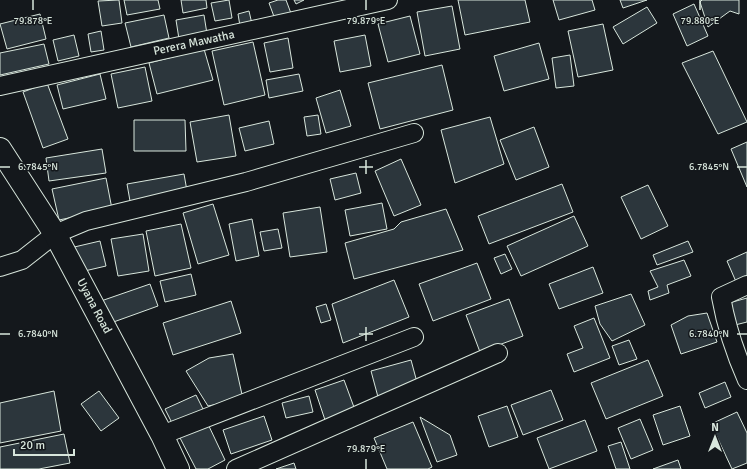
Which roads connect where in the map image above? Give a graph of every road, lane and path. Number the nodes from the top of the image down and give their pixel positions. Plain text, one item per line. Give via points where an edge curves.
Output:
1 (388, 0) edge
2 (0, 86) edge
3 (414, 133) dead end
4 (0, 149) edge
5 (55, 234) junction
6 (0, 267) edge
7 (747, 285) edge
8 (414, 337) dead end
9 (498, 353) dead end
10 (747, 380) edge
11 (162, 435) junction
12 (178, 469) edge
13 (236, 469) edge

1 - 2 street, Perera Mawatha
3 - 5 street via 246,182 86,221
4 - 5 street, Uyana Road
5 - 6 street via 22,260
5 - 11 street, Uyana Road
7 - 10 street via 721,297
8 - 11 street
9 - 13 street
11 - 12 street, Uyana Road

